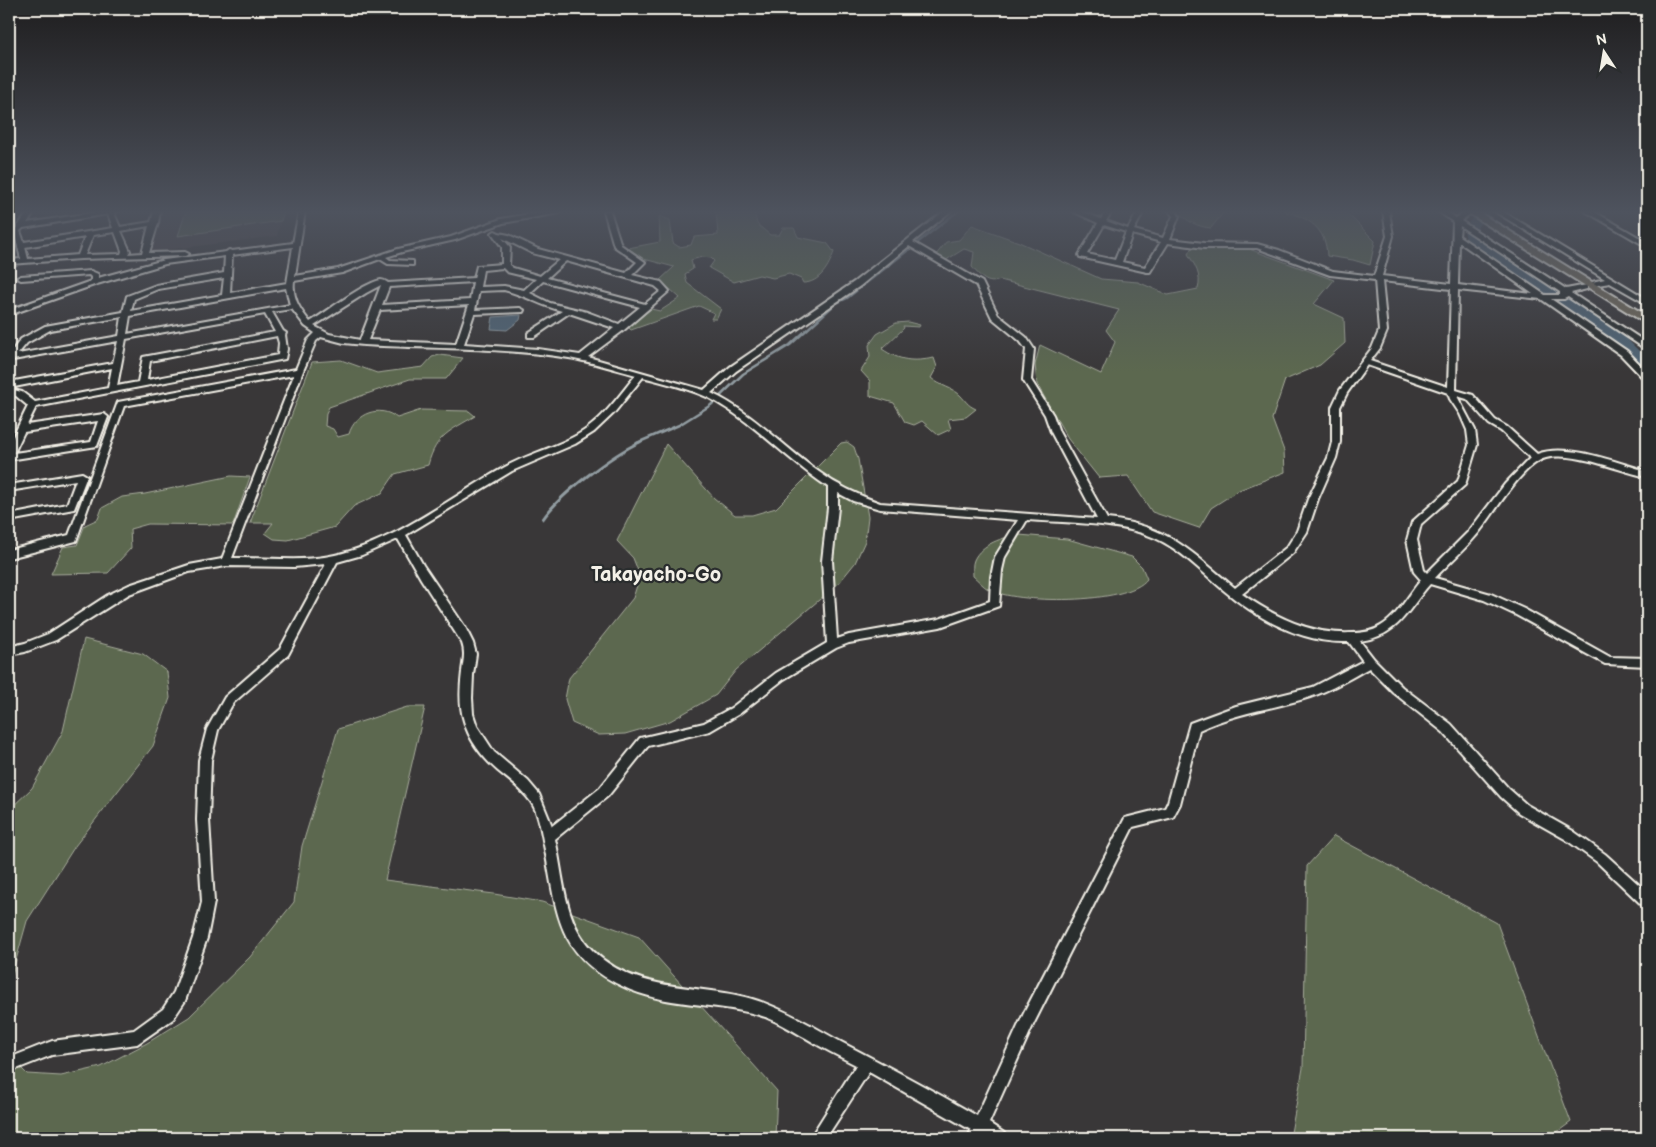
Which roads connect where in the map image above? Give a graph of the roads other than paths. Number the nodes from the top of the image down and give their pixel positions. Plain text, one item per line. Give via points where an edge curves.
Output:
1 (158, 265) edge
2 (227, 265) edge
3 (292, 265) edge
4 (357, 265) edge
5 (558, 265) edge
6 (584, 265) edge
7 (638, 265) edge
8 (882, 265) edge
9 (946, 265) edge
10 (1124, 265) edge
11 (1150, 265) edge
12 (1304, 265) edge
13 (1381, 265) edge
14 (1455, 265) edge
15 (1497, 265) edge
16 (1522, 265) edge
17 (1556, 265) edge
18 (1585, 265) edge
19 (505, 266) joint
20 (226, 275) junction
21 (627, 276) junction
22 (21, 278) dead end
23 (542, 278) junction
24 (1379, 278) junction
25 (477, 280) junction
26 (1611, 280) junction
27 (94, 282) junction
28 (290, 282) junction
29 (1595, 284) dead end
30 (386, 285) junction
31 (1455, 286) junction
32 (1584, 287) dead end
33 (477, 290) junction
34 (1564, 292) junction
35 (525, 293) junction
36 (226, 296) junction
37 (1543, 296) junction
38 (473, 302) junction
39 (1647, 302) edge
40 (295, 306) junction
41 (645, 306) junction
42 (376, 308) junction
43 (520, 310) dead end
44 (268, 311) junction
45 (567, 311) junction
46 (471, 312) junction
47 (9, 313) edge
48 (126, 314) junction
49 (1647, 321) edge
50 (309, 325) junction
51 (621, 328) junction
52 (282, 333) junction
53 (320, 333) junction
54 (531, 336) dead end
55 (122, 338) junction
56 (363, 342) junction
57 (1647, 346) edge
58 (459, 347) junction
59 (582, 358) junction
60 (9, 359) edge
61 (1365, 362) junction
62 (117, 365) junction
63 (298, 371) junction
64 (641, 374) junction
65 (1647, 377) edge
66 (9, 384) edge
67 (142, 384) junction
68 (112, 390) junction
69 (1452, 390) junction
70 (9, 392) edge
71 (706, 393) junction
72 (32, 405) junction
73 (22, 429) junction
74 (9, 456) edge
75 (1537, 459) junction
76 (1647, 474) edge
77 (833, 487) junction
78 (9, 488) edge
79 (1024, 516) junction
80 (9, 518) edge
81 (1104, 522) junction
82 (400, 533) junction
83 (9, 554) edge
84 (334, 559) junction
85 (226, 562) junction
86 (1427, 579) junction
87 (1235, 594) junction
88 (1352, 638) junction
89 (832, 646) junction
90 (14, 650) edge
91 (1370, 662) junction
92 (1647, 662) edge
93 (549, 836) junction
94 (1647, 900) edge
95 (866, 1063) junction
96 (9, 1065) edge
97 (977, 1132) edge
98 (817, 1138) edge
99 (999, 1138) edge

1 - 27 street
2 - 20 street
3 - 28 street
4 - 28 street
5 - 23 street
6 - 21 street
7 - 21 street
8 - 71 street via 733,369
9 - 81 street via 979,284 995,316 1030,349 1027,380 1049,415
10 - 11 street via 1147,270
12 - 24 street
13 - 24 street
14 - 31 street
15 - 37 street
16 - 34 street
17 - 49 highway
18 - 26 street
19 - 23 street
19 - 25 street via 480,268
20 - 36 street
20 - 48 street via 156,287 130,298
21 - 41 street via 658,284 665,291
22 - 27 street via 91,273 95,276
23 - 35 street
23 - 41 street
24 - 31 street
24 - 61 street via 1382,332 1376,348
25 - 30 street
25 - 33 street
26 - 29 street
26 - 39 street
27 - 47 street
28 - 36 street
28 - 40 street
30 - 42 street
30 - 50 street via 382,282 374,286
31 - 37 street
31 - 69 street
32 - 34 street
33 - 35 street via 504,288
33 - 38 street
34 - 37 street via 1564,297
34 - 57 street
35 - 45 street
36 - 48 street
37 - 65 street via 1624,353
38 - 42 street
38 - 46 street
40 - 44 street
40 - 50 street
41 - 51 street
42 - 56 street
43 - 46 street
44 - 52 street
44 - 55 street
45 - 51 street
45 - 54 street
46 - 58 street
48 - 55 street
48 - 60 street via 40,331 24,342
50 - 53 street
51 - 59 street
52 - 67 street via 146,359
52 - 67 street via 285,346 282,357
53 - 56 street
53 - 63 street via 312,340
55 - 60 street
55 - 62 street
56 - 58 street
58 - 59 street
59 - 64 street
61 - 69 street
61 - 87 street via 1336,407 1336,442 1332,458 1302,532 1290,550
62 - 66 street
62 - 68 street
63 - 83 street via 120,404 73,538
63 - 85 street
64 - 71 street
64 - 82 street via 592,430 510,469
67 - 68 street
68 - 72 street
69 - 75 street via 1472,398 1492,422
69 - 86 street via 1464,414 1473,446 1462,483 1417,522 1412,540 1414,554 1419,572
70 - 72 street via 20,394
71 - 77 street via 731,408
72 - 73 street
73 - 74 street
73 - 74 street via 104,417 94,444
75 - 76 street via 1553,454 1571,456
75 - 86 street via 1513,480 1479,527
77 - 79 street via 858,501 880,506
77 - 89 street via 827,561
78 - 80 street via 82,476 71,507
79 - 81 street
79 - 89 street via 998,564 995,603 940,623 849,638
81 - 87 street via 1136,526 1161,536 1188,553
82 - 84 street
82 - 93 street via 417,566 465,637 471,652 467,710 470,725 490,756 534,795
84 - 85 street via 304,563
84 - 96 street via 284,652 229,700 213,730 205,760 203,820 208,902 200,938 180,996 168,1014 137,1037 52,1048
85 - 90 street via 197,566 124,591 60,634
86 - 88 street via 1387,628
86 - 92 street via 1487,597 1609,660
87 - 88 street via 1272,619 1298,631 1331,638
88 - 91 street
89 - 93 street via 780,676 734,711 706,727 644,742 604,792
91 - 94 street via 1398,690 1447,728 1523,809 1601,858
91 - 97 street via 1337,682 1308,693 1240,709 1194,727 1174,804 1169,813 1129,822 1050,972
93 - 95 street via 561,910 570,932 582,949 608,972 628,982 668,993 762,1009
95 - 97 street
95 - 98 street
97 - 99 street

